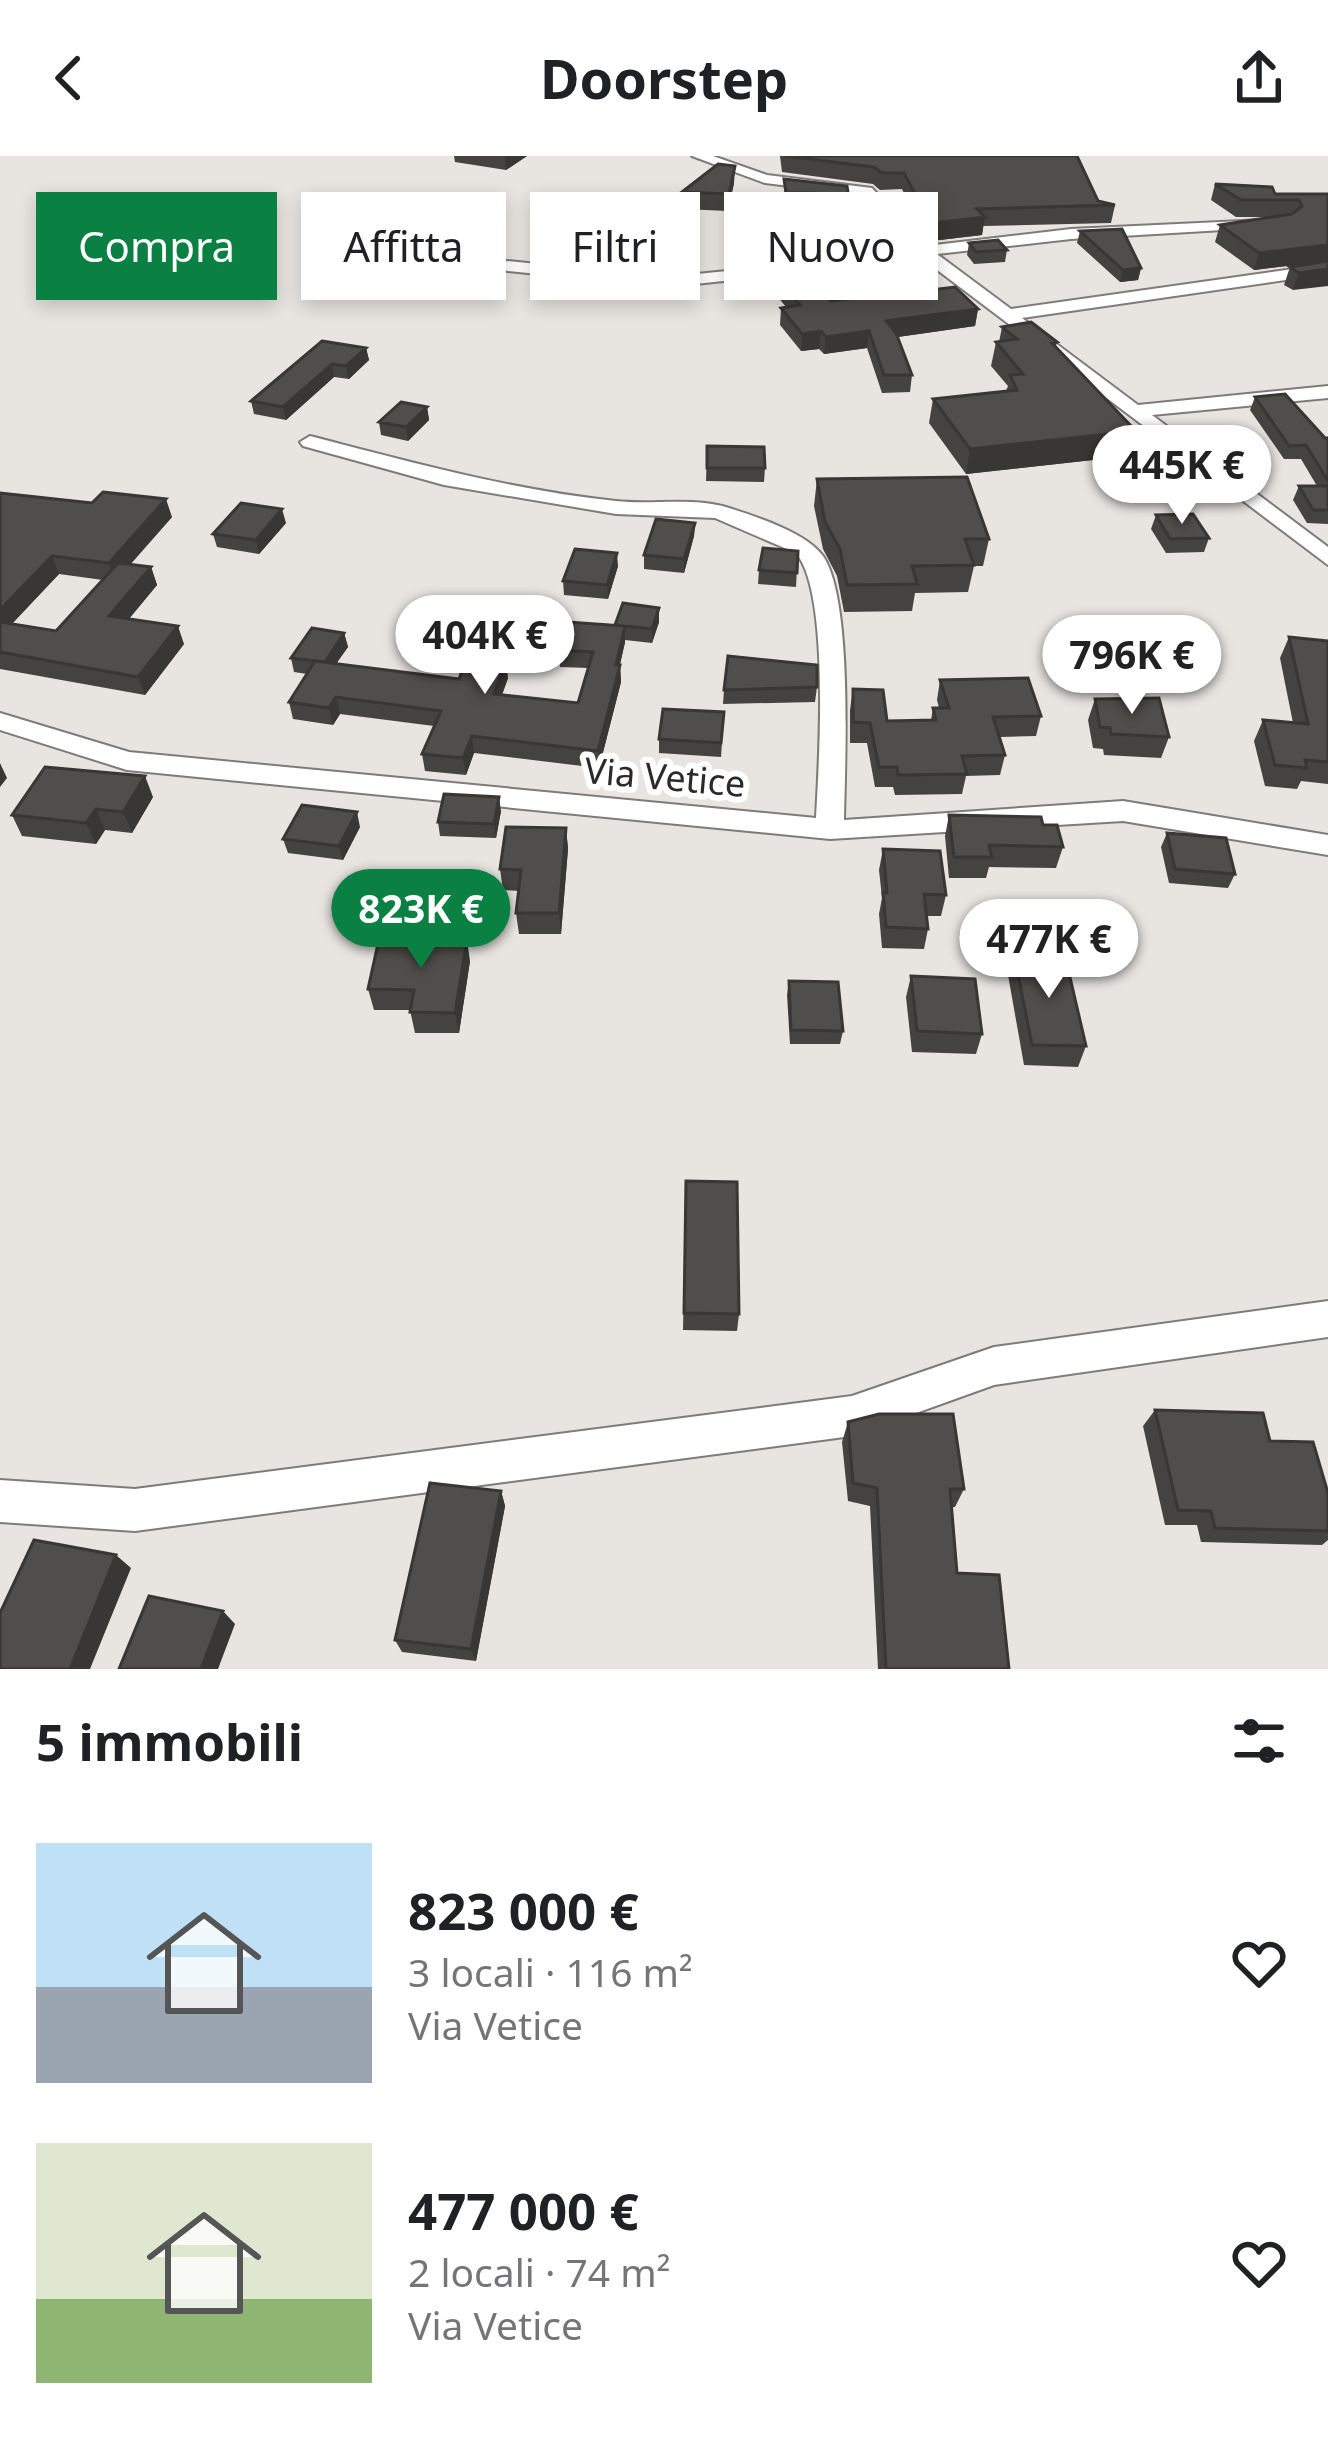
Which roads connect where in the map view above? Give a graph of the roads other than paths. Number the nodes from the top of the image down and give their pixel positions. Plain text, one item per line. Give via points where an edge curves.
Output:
1 (710, 158) edge
2 (868, 192) edge
3 (1284, 222) edge
4 (938, 251) edge
5 (938, 262) edge
6 (508, 266) dead end
7 (1328, 269) edge
8 (724, 276) edge
9 (1008, 316) junction
10 (1328, 392) edge
11 (1136, 411) junction
12 (310, 442) dead end
13 (1328, 558) edge
14 (0, 722) edge
15 (830, 829) junction
16 (1328, 845) edge
17 (1328, 1319) edge
18 (0, 1501) edge

1 - 2 street via 765,179
3 - 4 street via 1071,234
5 - 9 street
6 - 8 street via 667,282
7 - 9 street
9 - 11 street
10 - 11 street
11 - 13 street
12 - 15 street via 445,479 616,508 718,512 804,548 825,592
14 - 15 street, Via Vetice via 127,761
15 - 16 street, Via Vetice via 1124,811
17 - 18 street via 994,1366 852,1416 135,1510

